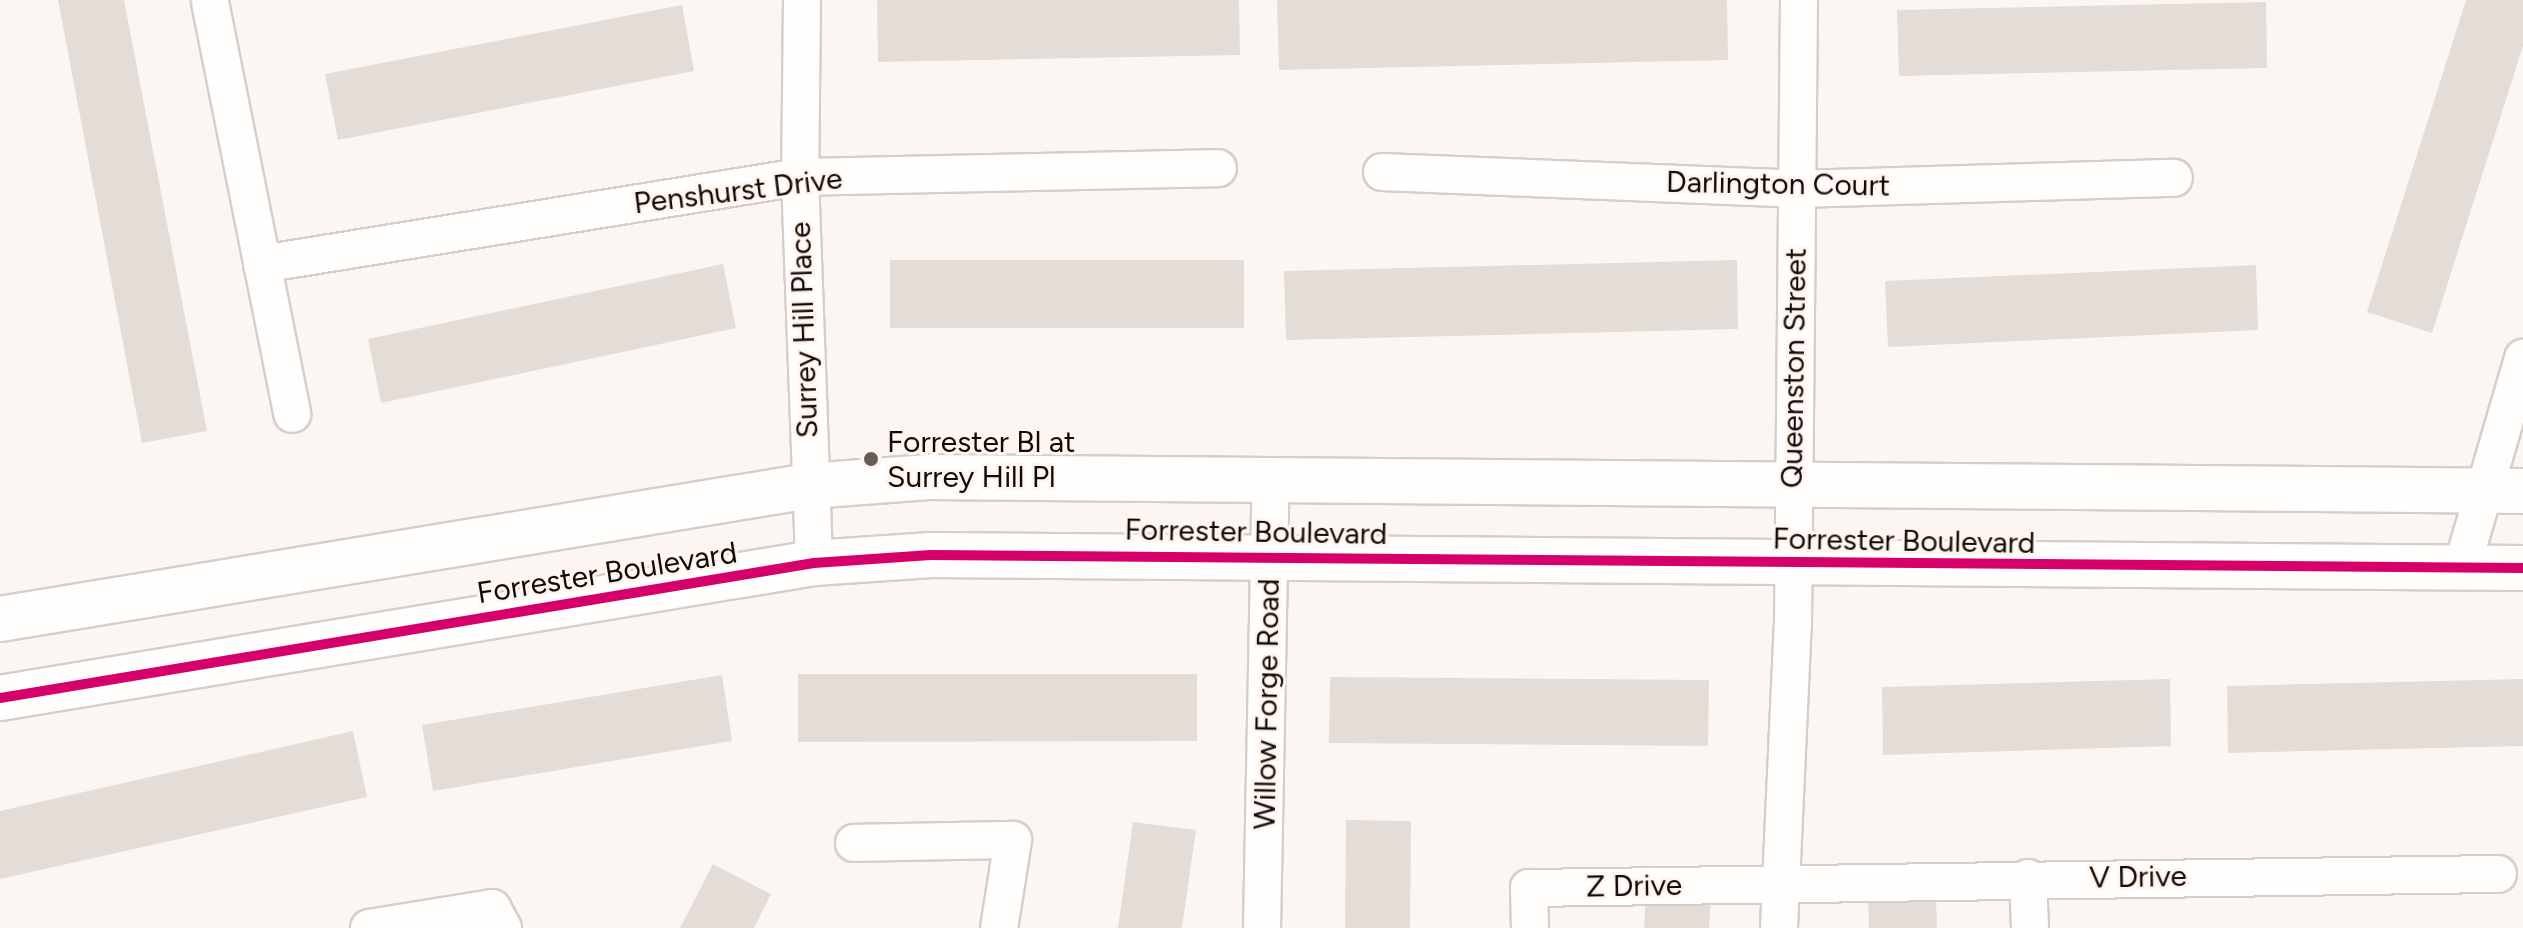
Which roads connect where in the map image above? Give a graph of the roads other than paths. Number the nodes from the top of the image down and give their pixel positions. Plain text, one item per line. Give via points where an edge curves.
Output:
1 (802, 0) edge
2 (1799, 0) edge
3 (210, 2) edge
4 (1218, 168) dead end
5 (1382, 172) dead end
6 (800, 177) junction
7 (2174, 178) dead end
8 (1797, 189) junction
9 (262, 264) junction
10 (2523, 358) edge
11 (292, 414) dead end
12 (1271, 479) junction
13 (809, 486) junction
14 (1792, 487) junction
15 (2480, 491) junction
16 (2523, 491) edge
17 (1270, 555) junction
18 (814, 563) junction
19 (1792, 566) junction
20 (2462, 567) junction
21 (2523, 568) edge
22 (0, 619) edge
23 (0, 698) edge
24 (854, 843) dead end
25 (2498, 874) dead end
26 (2028, 878) junction
27 (1778, 884) junction
28 (369, 928) edge
29 (503, 928) edge
30 (999, 928) edge
31 (1262, 928) edge
32 (1530, 928) edge
33 (1779, 928) edge
34 (2030, 928) edge

1 - 6 street, Surrey Hill Place
2 - 8 street, Queenston Street
3 - 9 street
4 - 6 street, Penshurst Drive
5 - 8 street, Darlington Court
6 - 9 street, Penshurst Drive
6 - 13 street, Surrey Hill Place
7 - 8 street, Darlington Court
8 - 14 street, Queenston Street
9 - 11 street
10 - 15 street
12 - 13 street, Forrester Boulevard via 929,477
12 - 14 street, Forrester Boulevard
12 - 17 street, Willow Forge Road
13 - 18 street, Surrey Hill Place
13 - 22 street, Forrester Boulevard
14 - 15 street, Forrester Boulevard
14 - 19 street, Queenston Street
15 - 16 street, Forrester Boulevard
15 - 20 street
17 - 18 street, Forrester Boulevard via 931,555
17 - 19 street, Forrester Boulevard
17 - 31 street, Willow Forge Road
18 - 23 street, Forrester Boulevard
19 - 20 street, Forrester Boulevard
19 - 27 street, Queenston Street
20 - 21 street, Forrester Boulevard
24 - 30 street via 1013,840
25 - 26 street, V Drive
26 - 27 street, V Drive
26 - 34 street
27 - 32 street, Z Drive via 1529,888
27 - 33 street, Queenston Street
28 - 29 street via 492,908

